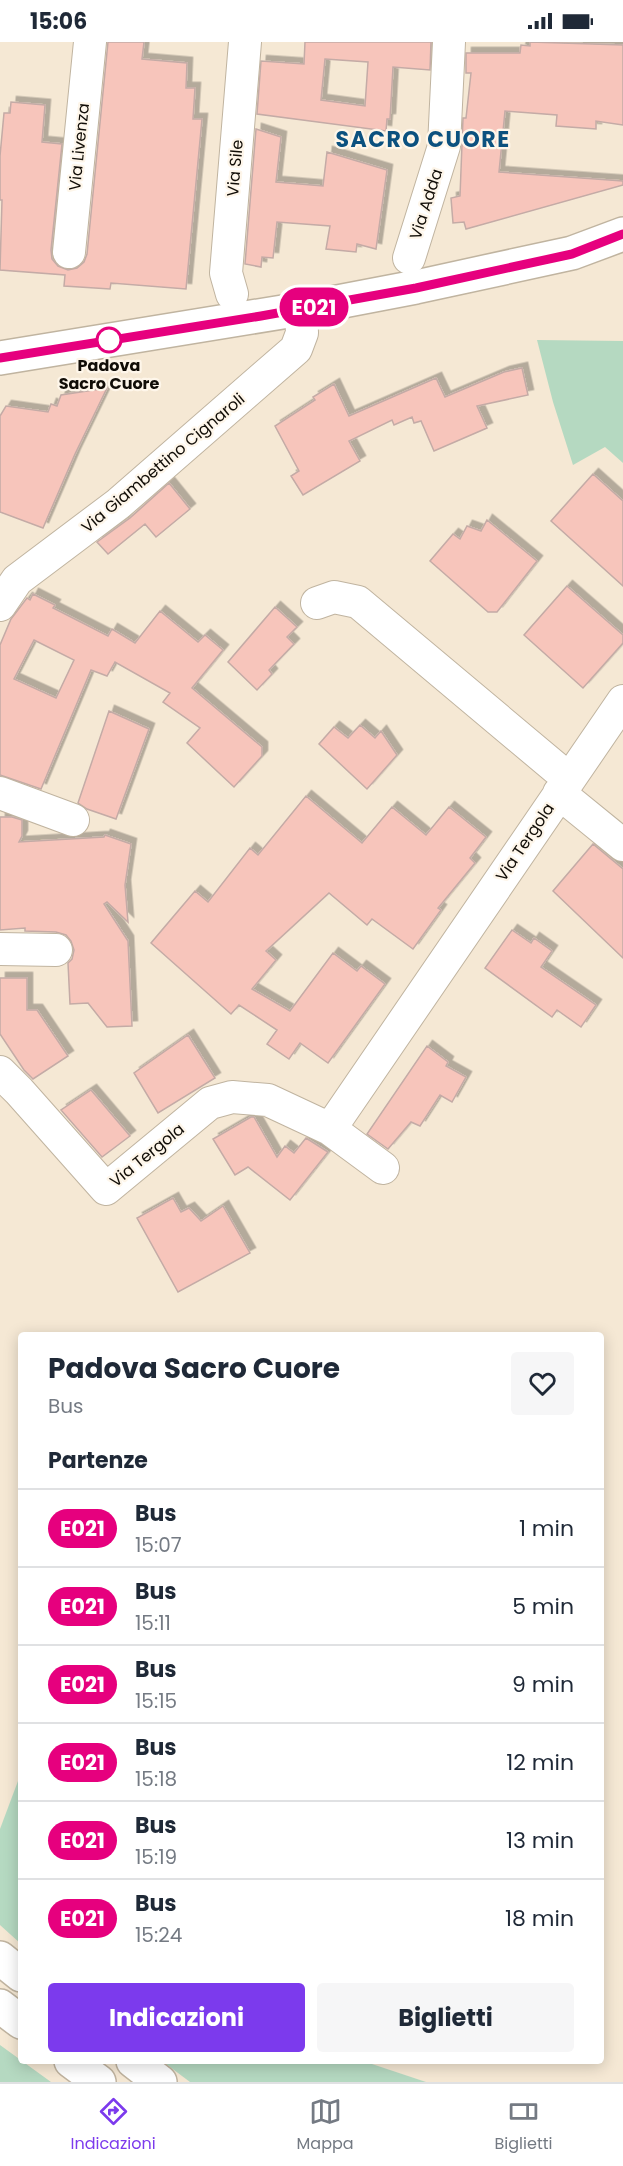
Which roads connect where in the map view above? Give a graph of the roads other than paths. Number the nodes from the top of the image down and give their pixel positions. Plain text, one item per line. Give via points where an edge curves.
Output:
1 (90, 42) edge
2 (245, 42) edge
3 (449, 42) edge
4 (623, 234) edge
5 (69, 252) dead end
6 (409, 258) dead end
7 (232, 294) dead end
8 (301, 309) junction
9 (0, 358) edge
10 (317, 603) dead end
11 (0, 605) edge
12 (623, 701) edge
13 (564, 786) junction
14 (0, 793) edge
15 (74, 820) dead end
16 (623, 845) edge
17 (0, 949) edge
18 (56, 950) dead end
19 (0, 1072) edge
20 (330, 1129) junction
21 (383, 1168) dead end
22 (0, 1958) edge
23 (18, 1973) edge
24 (0, 2006) edge
25 (18, 2020) edge
26 (75, 2064) edge
27 (137, 2064) edge
28 (99, 2082) edge
29 (160, 2082) edge

1 - 5 street, Via Livenza
2 - 7 street, Via Sile via 226,273
3 - 6 street, Via Adda via 444,146
4 - 8 main road via 572,254
8 - 9 main road
8 - 11 street, Via Giambettino Cignaroli via 302,333 297,349 118,504 17,580
10 - 13 street, Via Tergola via 334,597 358,602
12 - 13 street, Via Tergola
13 - 16 street, Via Tergola
13 - 20 street, Via Tergola
14 - 15 street
17 - 18 street
19 - 20 street, Via Tergola via 106,1189 210,1103 232,1097 268,1100
20 - 21 street, Via Tergola
22 - 23 main road
24 - 25 main road
26 - 28 main road
27 - 29 main road

